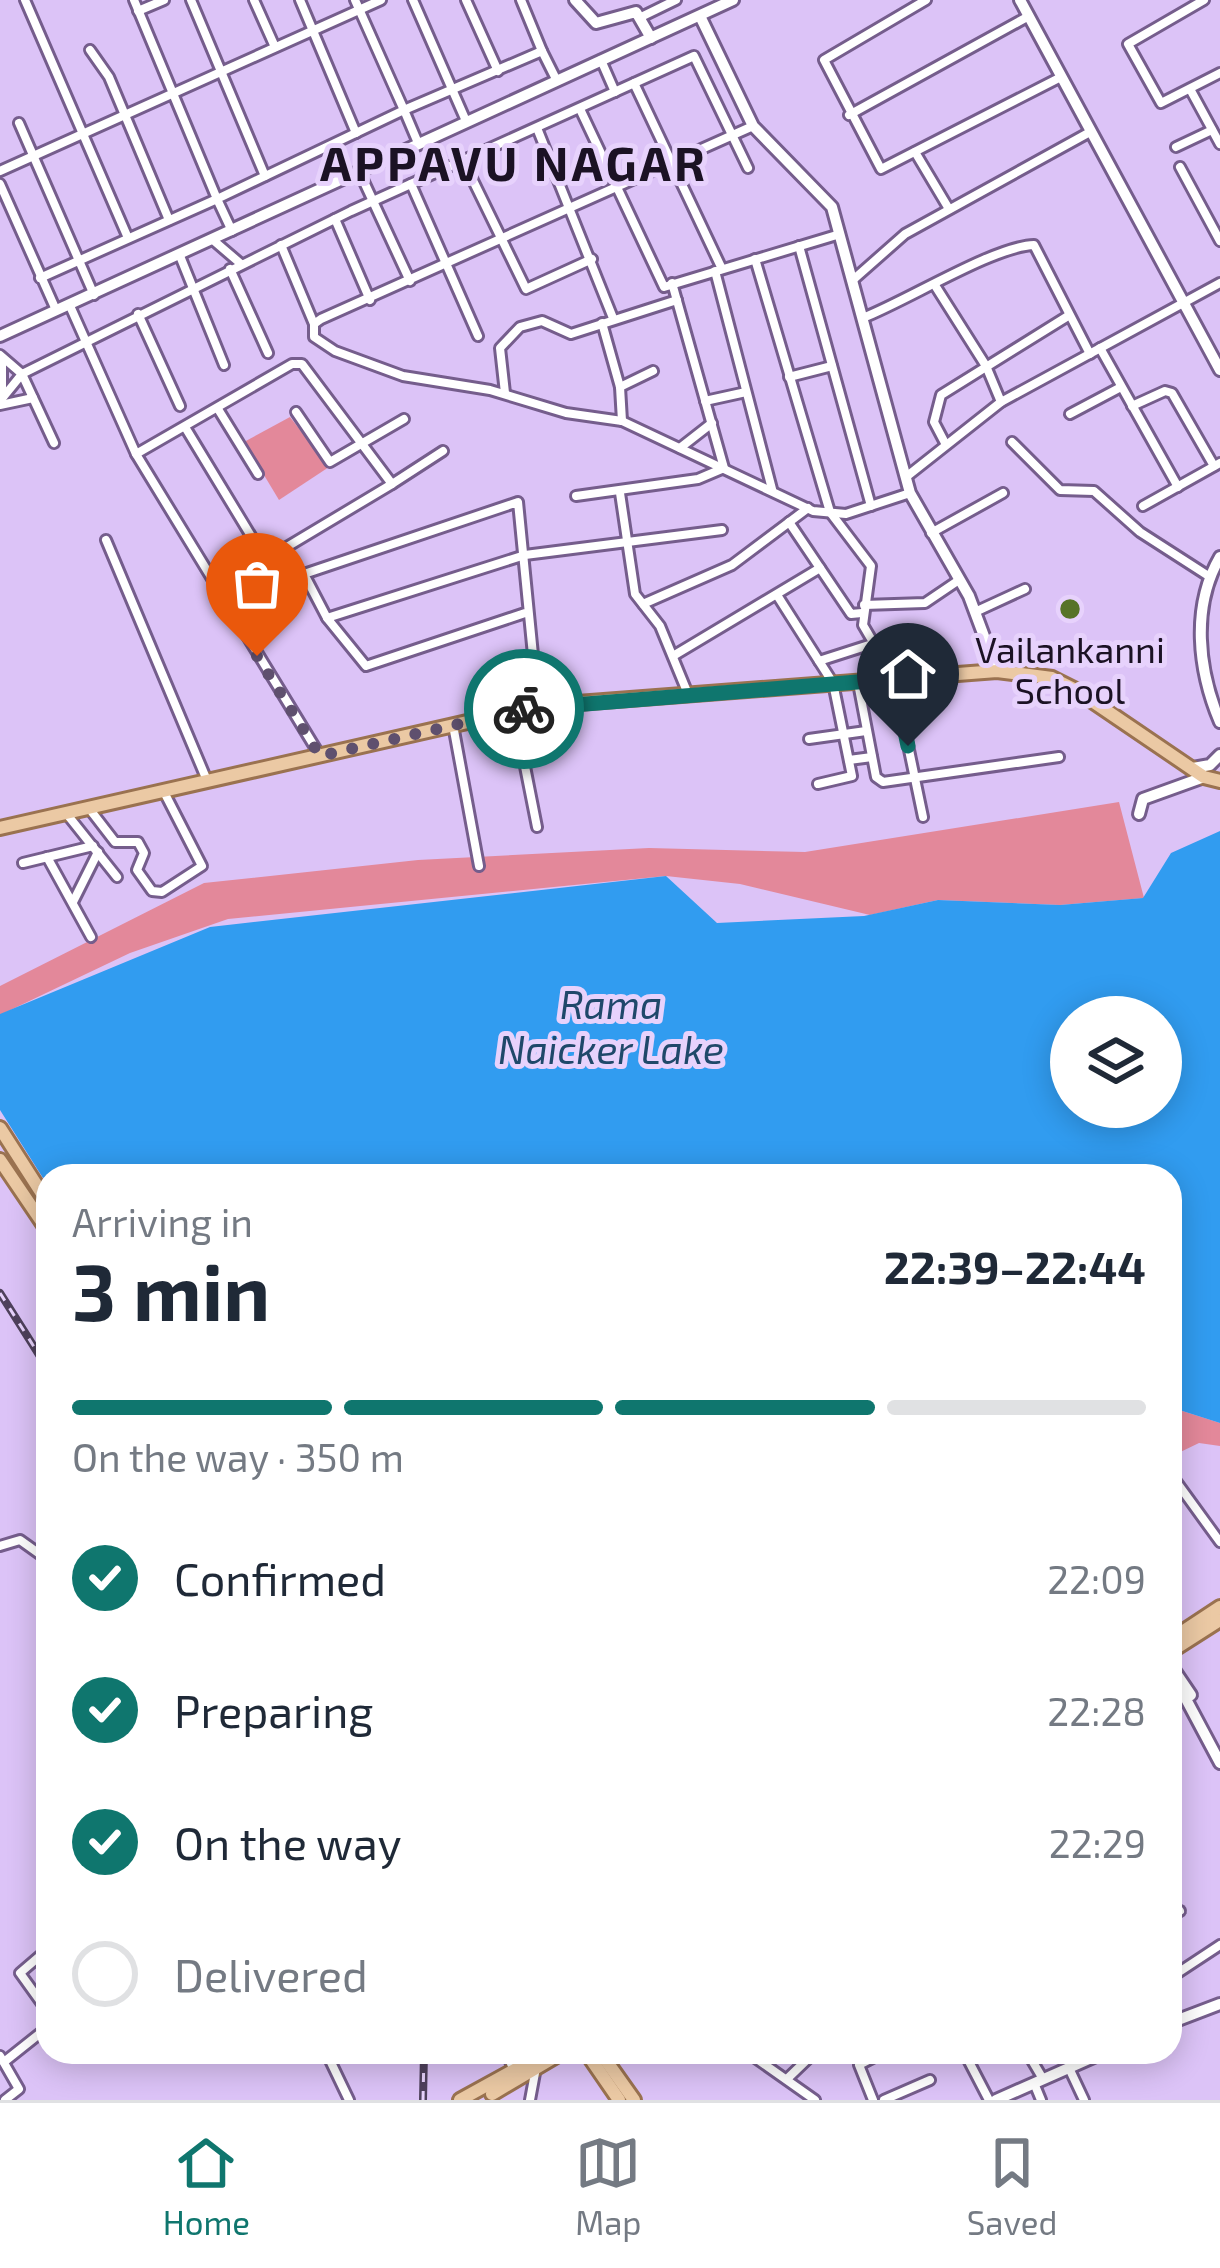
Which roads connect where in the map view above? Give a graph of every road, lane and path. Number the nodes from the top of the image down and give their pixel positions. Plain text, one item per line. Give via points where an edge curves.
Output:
1 (25, 0) edge
2 (134, 0) edge
3 (164, 0) edge
4 (190, 0) edge
5 (254, 0) edge
6 (300, 0) edge
7 (381, 0) edge
8 (413, 0) edge
9 (466, 0) edge
10 (520, 0) edge
11 (575, 0) edge
12 (676, 0) edge
13 (733, 0) edge
14 (926, 0) edge
15 (1020, 0) edge
16 (1204, 0) edge
17 (357, 5) edge
18 (636, 10) edge
19 (138, 11) junction
20 (700, 16) junction
21 (1029, 16) junction
22 (313, 29) junction
23 (651, 38) junction
24 (274, 47) junction
25 (90, 50) dead end
26 (542, 50) junction
27 (601, 60) junction
28 (498, 71) junction
29 (222, 73) junction
30 (1220, 73) edge
31 (1061, 77) junction
32 (556, 80) junction
33 (634, 83) junction
34 (1190, 88) junction
35 (454, 92) junction
36 (615, 92) junction
37 (172, 98) junction
38 (580, 109) junction
39 (404, 110) junction
40 (849, 115) junction
41 (125, 117) junction
42 (466, 121) junction
43 (19, 123) dead end
44 (753, 127) junction
45 (537, 128) junction
46 (1212, 130) junction
47 (1090, 132) junction
48 (356, 133) junction
49 (86, 134) junction
50 (731, 135) junction
51 (418, 143) junction
52 (1220, 144) edge
53 (1176, 147) dead end
54 (915, 152) junction
55 (34, 157) junction
56 (463, 160) junction
57 (672, 163) junction
58 (1180, 167) dead end
59 (748, 168) dead end
60 (0, 171) edge
61 (359, 171) junction
62 (265, 176) junction
63 (0, 184) edge
64 (411, 184) junction
65 (616, 188) junction
66 (217, 199) junction
67 (373, 201) junction
68 (572, 207) junction
69 (949, 209) junction
70 (335, 218) junction
71 (169, 220) junction
72 (232, 231) junction
73 (840, 234) junction
74 (128, 238) junction
75 (213, 240) junction
76 (502, 241) junction
77 (1220, 241) edge
78 (280, 245) junction
79 (799, 247) junction
80 (180, 256) junction
81 (77, 259) junction
82 (592, 259) junction
83 (755, 259) junction
84 (241, 264) junction
85 (449, 265) junction
86 (230, 269) junction
87 (719, 270) junction
88 (40, 278) junction
89 (854, 279) junction
90 (410, 281) junction
91 (1220, 283) edge
92 (672, 284) junction
93 (936, 286) junction
94 (193, 287) junction
95 (94, 295) junction
96 (370, 300) junction
97 (677, 300) junction
98 (1185, 305) junction
99 (70, 306) junction
100 (57, 311) junction
101 (137, 314) junction
102 (1068, 316) junction
103 (866, 317) junction
104 (613, 318) junction
105 (602, 323) junction
106 (314, 324) junction
107 (0, 336) edge
108 (478, 336) dead end
109 (85, 340) junction
110 (1100, 348) junction
111 (268, 353) dead end
112 (1090, 354) junction
113 (1, 358) edge
114 (224, 365) dead end
115 (832, 366) junction
116 (986, 366) junction
117 (1220, 370) edge
118 (653, 371) dead end
119 (22, 374) junction
120 (790, 376) junction
121 (620, 387) junction
122 (1121, 387) junction
123 (746, 392) junction
124 (506, 394) junction
125 (33, 398) junction
126 (0, 401) edge
127 (705, 401) junction
128 (1000, 402) junction
129 (179, 406) dead end
130 (1132, 406) junction
131 (218, 409) junction
132 (296, 412) dead end
133 (1070, 414) dead end
134 (404, 419) dead end
135 (622, 421) junction
136 (712, 423) junction
137 (185, 427) junction
138 (1012, 442) dead end
139 (54, 443) dead end
140 (363, 443) junction
141 (945, 443) junction
142 (678, 448) junction
143 (442, 451) dead end
144 (136, 454) junction
145 (1217, 465) edge
146 (724, 468) junction
147 (258, 474) dead end
148 (906, 477) junction
149 (392, 484) junction
150 (1178, 488) junction
151 (772, 489) junction
152 (620, 493) junction
153 (910, 493) junction
154 (1003, 493) dead end
155 (576, 496) dead end
156 (871, 506) junction
157 (1143, 506) dead end
158 (808, 508) junction
159 (830, 512) junction
160 (789, 522) junction
161 (722, 530) dead end
162 (930, 534) junction
163 (106, 540) dead end
164 (628, 545) junction
165 (525, 555) junction
166 (1220, 557) edge
167 (266, 559) junction
168 (820, 568) junction
169 (1211, 578) junction
170 (959, 580) junction
171 (1025, 589) dead end
172 (215, 590) junction
173 (777, 595) junction
174 (643, 604) junction
175 (863, 609) junction
176 (528, 612) junction
177 (975, 612) junction
178 (327, 618) junction
179 (872, 644) junction
180 (673, 656) junction
181 (819, 661) junction
182 (997, 671) junction
183 (894, 679) junction
184 (857, 681) junction
185 (833, 683) junction
186 (689, 695) junction
187 (538, 706) junction
188 (514, 711) junction
189 (1220, 722) edge
190 (453, 723) junction
191 (867, 731) junction
192 (844, 736) junction
193 (808, 739) dead end
194 (1220, 755) edge
195 (320, 756) junction
196 (1059, 757) dead end
197 (872, 758) junction
198 (849, 760) junction
199 (1190, 768) junction
200 (1204, 777) junction
201 (206, 778) junction
202 (915, 779) junction
203 (1220, 781) edge
204 (818, 784) dead end
205 (162, 788) junction
206 (88, 806) junction
207 (65, 812) junction
208 (1139, 814) dead end
209 (923, 818) dead end
210 (537, 827) dead end
211 (0, 828) edge
212 (95, 849) junction
213 (47, 857) junction
214 (23, 863) dead end
215 (479, 866) dead end
216 (118, 877) dead end
217 (73, 903) junction
218 (91, 937) dead end
219 (3, 1134) edge
220 (0, 1160) edge
221 (36, 1185) edge
222 (36, 1213) edge
223 (1182, 1490) edge
224 (1220, 1542) edge
225 (0, 1546) edge
226 (36, 1551) edge
227 (1220, 1607) edge
228 (1220, 1619) edge
229 (1182, 1632) edge
230 (1182, 1644) edge
231 (1182, 1686) edge
232 (1182, 1689) edge
233 (1220, 1751) edge
234 (1220, 1763) edge
235 (1220, 1945) edge
236 (36, 1959) edge
237 (1182, 1970) edge
238 (36, 1995) edge
239 (1220, 2004) edge
240 (1182, 2017) edge
241 (36, 2035) edge
242 (2, 2059) edge
243 (332, 2064) edge
244 (511, 2064) edge
245 (530, 2064) edge
246 (547, 2064) edge
247 (594, 2064) edge
248 (608, 2064) edge
249 (766, 2064) edge
250 (802, 2064) edge
251 (861, 2064) edge
252 (971, 2064) edge
253 (1032, 2064) edge
254 (1079, 2064) edge
255 (1070, 2068) junction
256 (535, 2073) junction
257 (515, 2074) junction
258 (788, 2078) junction
259 (930, 2080) dead end
260 (1038, 2081) junction
261 (5, 2100) edge
262 (350, 2100) edge
263 (460, 2100) edge
264 (478, 2100) edge
265 (530, 2100) edge
266 (619, 2100) edge
267 (634, 2100) edge
268 (814, 2100) edge
269 (873, 2100) edge
270 (884, 2100) edge
271 (992, 2100) edge
272 (1041, 2100) edge
273 (1084, 2100) edge

1 - 49 street
2 - 19 street
3 - 19 street
4 - 29 street
5 - 24 street
6 - 22 street
7 - 17 street
8 - 35 street
9 - 28 street
10 - 26 street
11 - 18 street via 596,23
12 - 18 street
13 - 20 street
14 - 40 street via 824,60
15 - 21 street
16 - 34 street via 1128,44 1161,103
17 - 22 street
17 - 39 street
18 - 23 street
19 - 37 street
20 - 23 street
20 - 44 street
21 - 31 street
21 - 40 street
22 - 24 street
22 - 48 street
23 - 27 street
24 - 29 street
25 - 41 street
26 - 28 street
26 - 32 street
27 - 32 street
27 - 36 street
28 - 35 street
29 - 37 street
29 - 62 street
30 - 34 street
31 - 47 street
31 - 54 street
32 - 42 street
33 - 36 street
33 - 50 street via 694,56
33 - 57 street
34 - 46 street
35 - 39 street
35 - 42 street
36 - 38 street
37 - 41 street
37 - 66 street
38 - 45 street
38 - 65 street
39 - 48 street
39 - 51 street
40 - 54 street via 881,169
41 - 49 street
41 - 71 street
42 - 51 street
43 - 55 street
44 - 50 street
44 - 73 street via 832,207
45 - 56 street
45 - 68 street
46 - 52 street
46 - 53 street
47 - 69 street
47 - 98 street
48 - 62 street
49 - 55 street
49 - 74 street
50 - 57 street
50 - 59 street
51 - 61 street
54 - 69 street
55 - 60 street
55 - 81 street
56 - 64 street
56 - 76 street
57 - 65 street
57 - 87 street
58 - 77 street
61 - 67 street
61 - 72 street
62 - 66 street
63 - 88 street
64 - 67 street
64 - 85 street
65 - 68 street
65 - 92 street via 659,280
66 - 71 street
66 - 72 street
67 - 70 street
67 - 90 street
68 - 76 street
68 - 82 street
69 - 89 street
70 - 78 street
70 - 96 street
71 - 74 street
72 - 75 street
73 - 79 street
73 - 89 street
74 - 81 street
75 - 80 street
75 - 84 street
76 - 82 street via 526,290
76 - 85 street
78 - 84 street
78 - 106 street
79 - 83 street
79 - 115 street
80 - 94 street
80 - 95 street
81 - 88 street
81 - 95 street
82 - 104 street
83 - 87 street
83 - 120 street
84 - 86 street
85 - 90 street
85 - 108 street
86 - 94 street
86 - 111 street
87 - 92 street
87 - 123 street
88 - 100 street
89 - 103 street
90 - 96 street
91 - 98 street
92 - 97 street
93 - 102 street via 1010,245 1034,245
93 - 103 street
93 - 116 street
94 - 101 street
94 - 114 street
95 - 99 street
96 - 106 street
97 - 104 street
97 - 127 street
98 - 110 street
98 - 117 street
99 - 100 street
99 - 109 street
100 - 107 street
101 - 109 street
101 - 129 street
102 - 112 street
102 - 116 street
103 - 148 street
104 - 105 street
105 - 121 street
105 - 124 street via 571,334 542,320 520,328 500,348
106 - 124 street via 320,343 403,376
109 - 119 street
109 - 144 street
110 - 112 street
110 - 122 street
112 - 128 street
113 - 119 street
113 - 126 street
115 - 120 street
115 - 156 street
116 - 128 street
116 - 141 street via 941,395 934,422
118 - 121 street
119 - 125 street
119 - 126 street
120 - 159 street
121 - 135 street
122 - 130 street
122 - 133 street
123 - 127 street
123 - 151 street
124 - 135 street
125 - 126 street
125 - 139 street
127 - 136 street
128 - 141 street
130 - 145 street via 1172,394
130 - 150 street
131 - 137 street
131 - 140 street via 302,364
131 - 147 street
132 - 140 street via 330,462
134 - 140 street
135 - 142 street
136 - 142 street
136 - 146 street
137 - 144 street
137 - 167 street
138 - 169 street via 1060,490 1094,491
140 - 149 street
141 - 148 street
142 - 146 street
143 - 149 street
144 - 172 street
145 - 150 street
146 - 151 street
146 - 152 street
148 - 153 street
149 - 167 street
150 - 157 street
151 - 158 street
152 - 155 street
152 - 164 street
153 - 156 street
153 - 162 street
154 - 162 street
156 - 159 street
158 - 159 street
158 - 160 street
159 - 175 street via 871,566
160 - 168 street
160 - 174 street via 732,565
161 - 164 street
162 - 170 street
163 - 201 street
164 - 165 street
164 - 174 street
165 - 176 street
165 - 178 street
165 - 178 street via 518,502 305,571
166 - 169 street
167 - 172 street
168 - 173 street
168 - 175 street via 851,614
169 - 189 street via 1201,622 1203,667
170 - 175 street via 925,603
170 - 177 street
171 - 177 street
172 - 195 street
173 - 180 street
173 - 181 street
174 - 180 street
175 - 179 street
176 - 178 street via 367,666
176 - 187 street
177 - 182 street
179 - 181 street
179 - 183 street
180 - 186 street
181 - 185 street
182 - 183 main road
182 - 199 main road via 1052,678 1076,690
183 - 184 main road
183 - 202 street
184 - 185 main road
184 - 191 street
185 - 186 main road
185 - 192 street
186 - 187 main road
187 - 188 main road
188 - 190 main road
188 - 210 street
190 - 195 main road
190 - 215 street
191 - 192 street
191 - 197 street
192 - 193 street
192 - 198 street
194 - 199 street
195 - 201 main road
196 - 202 street
197 - 198 street
197 - 202 street via 878,781
198 - 204 street via 850,779
199 - 200 main road
200 - 203 main road
200 - 208 street via 1143,799
201 - 205 main road
202 - 209 street
205 - 206 main road
205 - 206 street via 202,866 162,892 137,870 144,853 138,842 115,842
206 - 207 main road
207 - 211 main road
207 - 212 street
212 - 213 street
212 - 216 street
212 - 217 street
213 - 214 street
213 - 217 street
217 - 218 street
219 - 221 main road
220 - 222 main road
223 - 224 street
225 - 226 street via 20,1540
227 - 229 main road
228 - 230 main road
231 - 233 street
232 - 234 street
235 - 237 street
236 - 238 street via 20,1973
239 - 240 street
241 - 242 street
242 - 261 street via 19,2089
243 - 262 street
244 - 257 street
245 - 257 main road
246 - 256 main road
247 - 266 main road
248 - 267 main road
249 - 258 street
250 - 258 street
251 - 269 street
252 - 271 street
253 - 260 street
254 - 255 street
255 - 260 street
255 - 273 street
256 - 264 main road
256 - 265 street
257 - 263 main road
258 - 268 street
259 - 270 street
260 - 271 street
260 - 272 street

